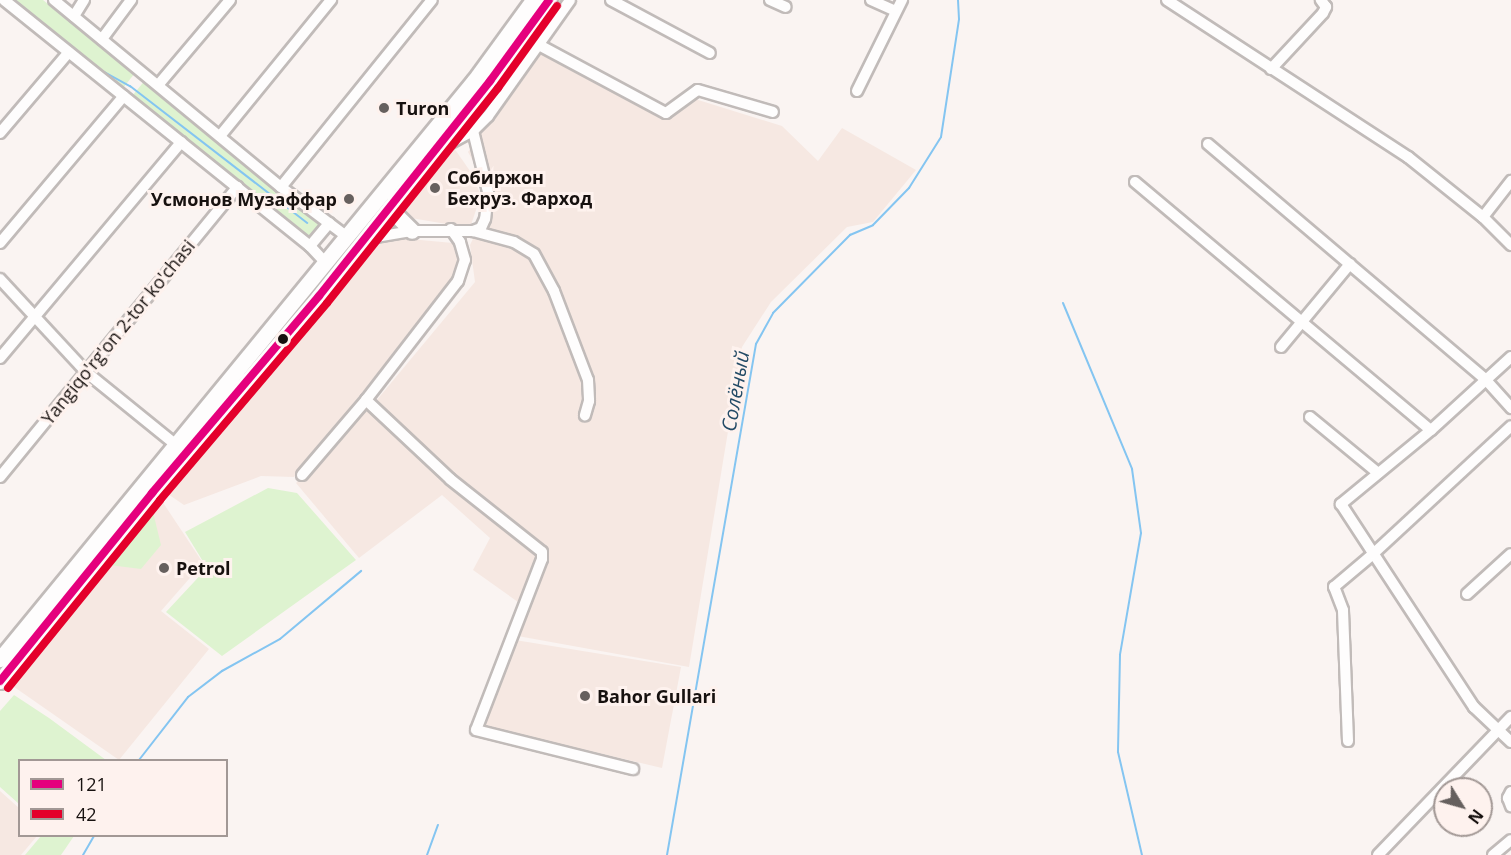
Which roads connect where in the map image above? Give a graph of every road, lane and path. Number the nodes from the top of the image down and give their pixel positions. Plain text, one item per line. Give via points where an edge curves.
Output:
1 (4, 0) edge
2 (54, 0) edge
3 (84, 0) edge
4 (131, 0) edge
5 (230, 0) edge
6 (331, 0) edge
7 (432, 0) edge
8 (533, 0) edge
9 (549, 0) edge
10 (570, 0) edge
11 (611, 0) edge
12 (770, 0) edge
13 (871, 0) edge
14 (902, 0) edge
15 (1167, 0) edge
16 (1321, 0) edge
17 (786, 7) dead end
18 (896, 12) junction
19 (74, 16) junction
20 (102, 39) junction
21 (539, 45) junction
22 (69, 52) junction
23 (710, 53) dead end
24 (1271, 69) junction
25 (159, 84) junction
26 (857, 90) dead end
27 (124, 96) junction
28 (773, 112) dead end
29 (473, 131) junction
30 (0, 133) edge
31 (220, 136) junction
32 (181, 142) junction
33 (1208, 144) dead end
34 (433, 151) junction
35 (1511, 181) edge
36 (1135, 182) dead end
37 (237, 187) junction
38 (281, 187) junction
39 (395, 198) junction
40 (1483, 217) junction
41 (329, 223) junction
42 (451, 230) junction
43 (412, 231) junction
44 (473, 231) junction
45 (346, 236) junction
46 (362, 239) junction
47 (0, 243) edge
48 (1511, 245) edge
49 (310, 246) junction
50 (325, 262) junction
51 (1350, 264) junction
52 (0, 279) edge
53 (35, 315) junction
54 (1301, 322) junction
55 (1281, 347) dead end
56 (1511, 357) edge
57 (0, 358) edge
58 (87, 372) junction
59 (1486, 380) junction
60 (366, 400) junction
61 (1511, 408) edge
62 (585, 415) dead end
63 (1310, 417) dead end
64 (1511, 426) edge
65 (1431, 430) junction
66 (175, 444) junction
67 (1378, 473) junction
68 (302, 475) dead end
69 (0, 477) edge
70 (1373, 554) junction
71 (1511, 555) edge
72 (1467, 594) dead end
73 (0, 659) edge
74 (0, 681) edge
75 (1511, 717) edge
76 (1497, 730) junction
77 (1348, 741) dead end
78 (1511, 742) edge
79 (633, 770) dead end
80 (1511, 792) edge
81 (1511, 806) edge
82 (1511, 840) edge
83 (1378, 855) edge
84 (1493, 855) edge

1 - 22 street
2 - 19 street
3 - 19 street
4 - 20 street
5 - 25 street
6 - 31 street
7 - 38 street
8 - 45 highway via 474,81
9 - 34 highway
10 - 21 street
11 - 23 street
12 - 17 street
13 - 18 street
14 - 18 street
15 - 24 street
16 - 24 street via 1326,7 1323,13
18 - 26 street
19 - 20 street
20 - 25 street
21 - 28 street via 666,113 698,90
21 - 29 street
22 - 27 street
22 - 30 street
24 - 40 street via 1408,157
25 - 31 street
27 - 32 street
27 - 47 street
29 - 34 street
29 - 44 street via 488,192 486,219 481,228
31 - 38 street
32 - 37 street
32 - 53 street
33 - 51 street
34 - 39 highway
35 - 40 street
36 - 54 street
37 - 49 street
37 - 58 street, Yangiqo'rg'on 2-tor ko'chasi
38 - 41 street
39 - 43 highway via 394,213
39 - 46 highway
40 - 48 street
41 - 45 street
41 - 49 street
42 - 43 street
42 - 44 street
42 - 60 street via 463,251 463,272
43 - 46 street
44 - 62 street via 514,242 534,254 554,291 588,380
45 - 46 highway
45 - 50 highway
46 - 74 highway
49 - 50 street
50 - 66 highway
51 - 54 street
51 - 59 street
52 - 53 street
53 - 57 street
53 - 58 street
54 - 55 street
54 - 65 street
56 - 59 street
58 - 66 street
58 - 69 street, Yangiqo'rg'on 2-tor ko'chasi
59 - 61 street
59 - 65 street
60 - 68 street
60 - 79 street via 450,479 542,552 476,730
63 - 67 street
64 - 70 street
65 - 67 street
66 - 73 highway
67 - 70 street via 1341,504
70 - 76 street via 1474,707
70 - 77 street via 1334,587 1343,610
71 - 72 street
75 - 76 street
76 - 78 street
76 - 83 street
80 - 81 street
82 - 84 street

